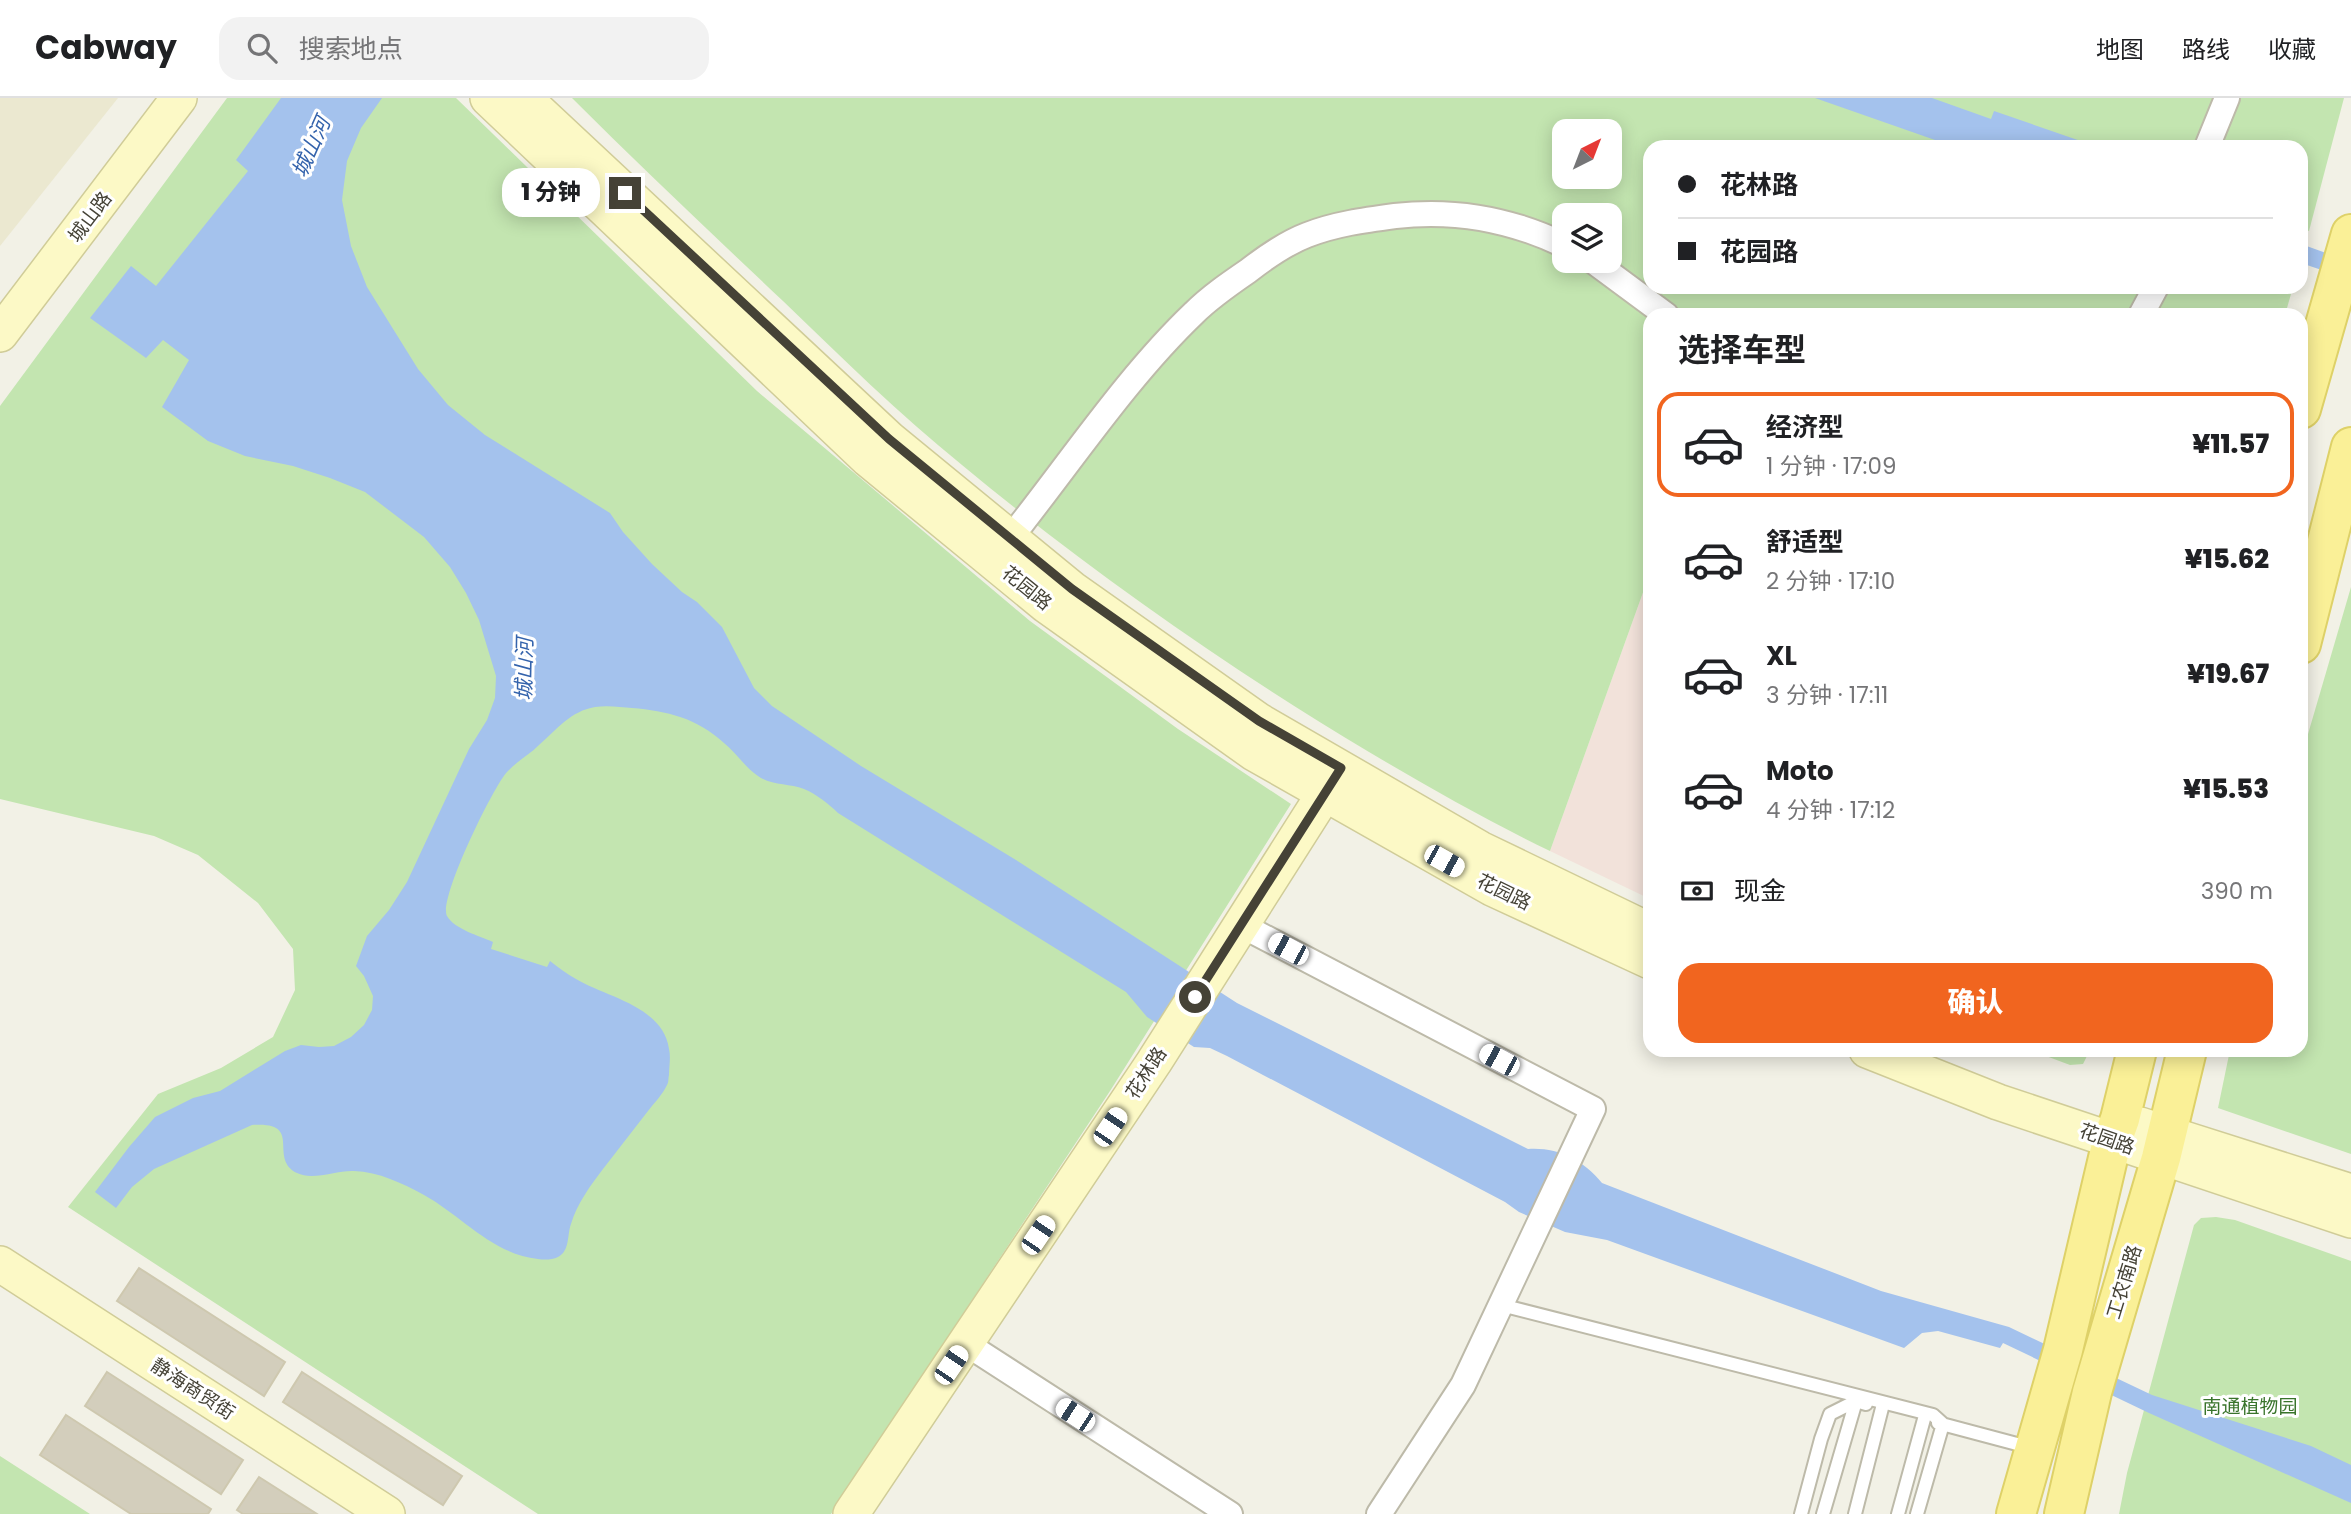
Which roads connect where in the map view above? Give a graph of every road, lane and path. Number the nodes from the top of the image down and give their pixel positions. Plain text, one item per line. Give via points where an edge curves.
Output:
1 (179, 98) edge
2 (488, 98) edge
3 (524, 98) edge
4 (2227, 98) edge
5 (2210, 140) edge
6 (1552, 240) edge
7 (2349, 242) edge
8 (1609, 273) edge
9 (1657, 308) edge
10 (0, 334) edge
11 (2308, 385) edge
12 (2351, 447) edge
13 (1023, 523) dead end
14 (2308, 616) edge
15 (1333, 781) junction
16 (1241, 925) junction
17 (1643, 928) edge
18 (1643, 958) edge
19 (1885, 1057) edge
20 (1950, 1057) edge
21 (2135, 1057) edge
22 (2185, 1057) edge
23 (2116, 1130) junction
24 (2164, 1146) junction
25 (2351, 1192) edge
26 (2351, 1220) edge
27 (0, 1264) edge
28 (1501, 1305) junction
29 (965, 1343) junction
30 (1856, 1401) junction
31 (1882, 1408) junction
32 (1924, 1419) junction
33 (1943, 1424) junction
34 (2035, 1449) junction
35 (387, 1514) edge
36 (851, 1514) edge
37 (1230, 1514) edge
38 (1379, 1514) edge
39 (1801, 1514) edge
40 (1823, 1514) edge
41 (1855, 1514) edge
42 (1898, 1514) edge
43 (1917, 1514) edge
44 (2016, 1514) edge
45 (2064, 1514) edge

1 - 10 main road, 城山路
2 - 15 main road, 花园路 via 868,458 1046,605 1254,753
3 - 15 main road, 花园路 via 900,448 1072,589 1259,721
4 - 5 street
6 - 13 street via 1517,225 1469,216 1414,214 1360,221 1304,236 1217,293 1172,335
7 - 11 main road
8 - 9 street
12 - 14 main road
15 - 16 main road, 花林路
15 - 17 main road, 花园路
15 - 18 main road, 花园路 via 1492,888
16 - 28 street via 1592,1109
16 - 29 main road, 花林路
19 - 23 main road, 花园路 via 1998,1102
20 - 23 main road, 花园路
21 - 23 main road
22 - 24 main road, 工农南路
23 - 24 main road, 花园路
23 - 34 main road
24 - 25 main road, 花园路
24 - 26 main road, 花园路
24 - 45 main road, 工农南路 via 2102,1355
27 - 35 main road, 静海商贸街
28 - 33 lane via 1933,1415
28 - 38 street via 1463,1385
29 - 36 main road, 花林路
29 - 37 street
30 - 31 lane
30 - 39 lane via 1830,1414
30 - 40 lane
31 - 32 lane
31 - 41 lane
32 - 33 lane
32 - 42 lane
33 - 34 lane
33 - 43 lane
34 - 44 main road

